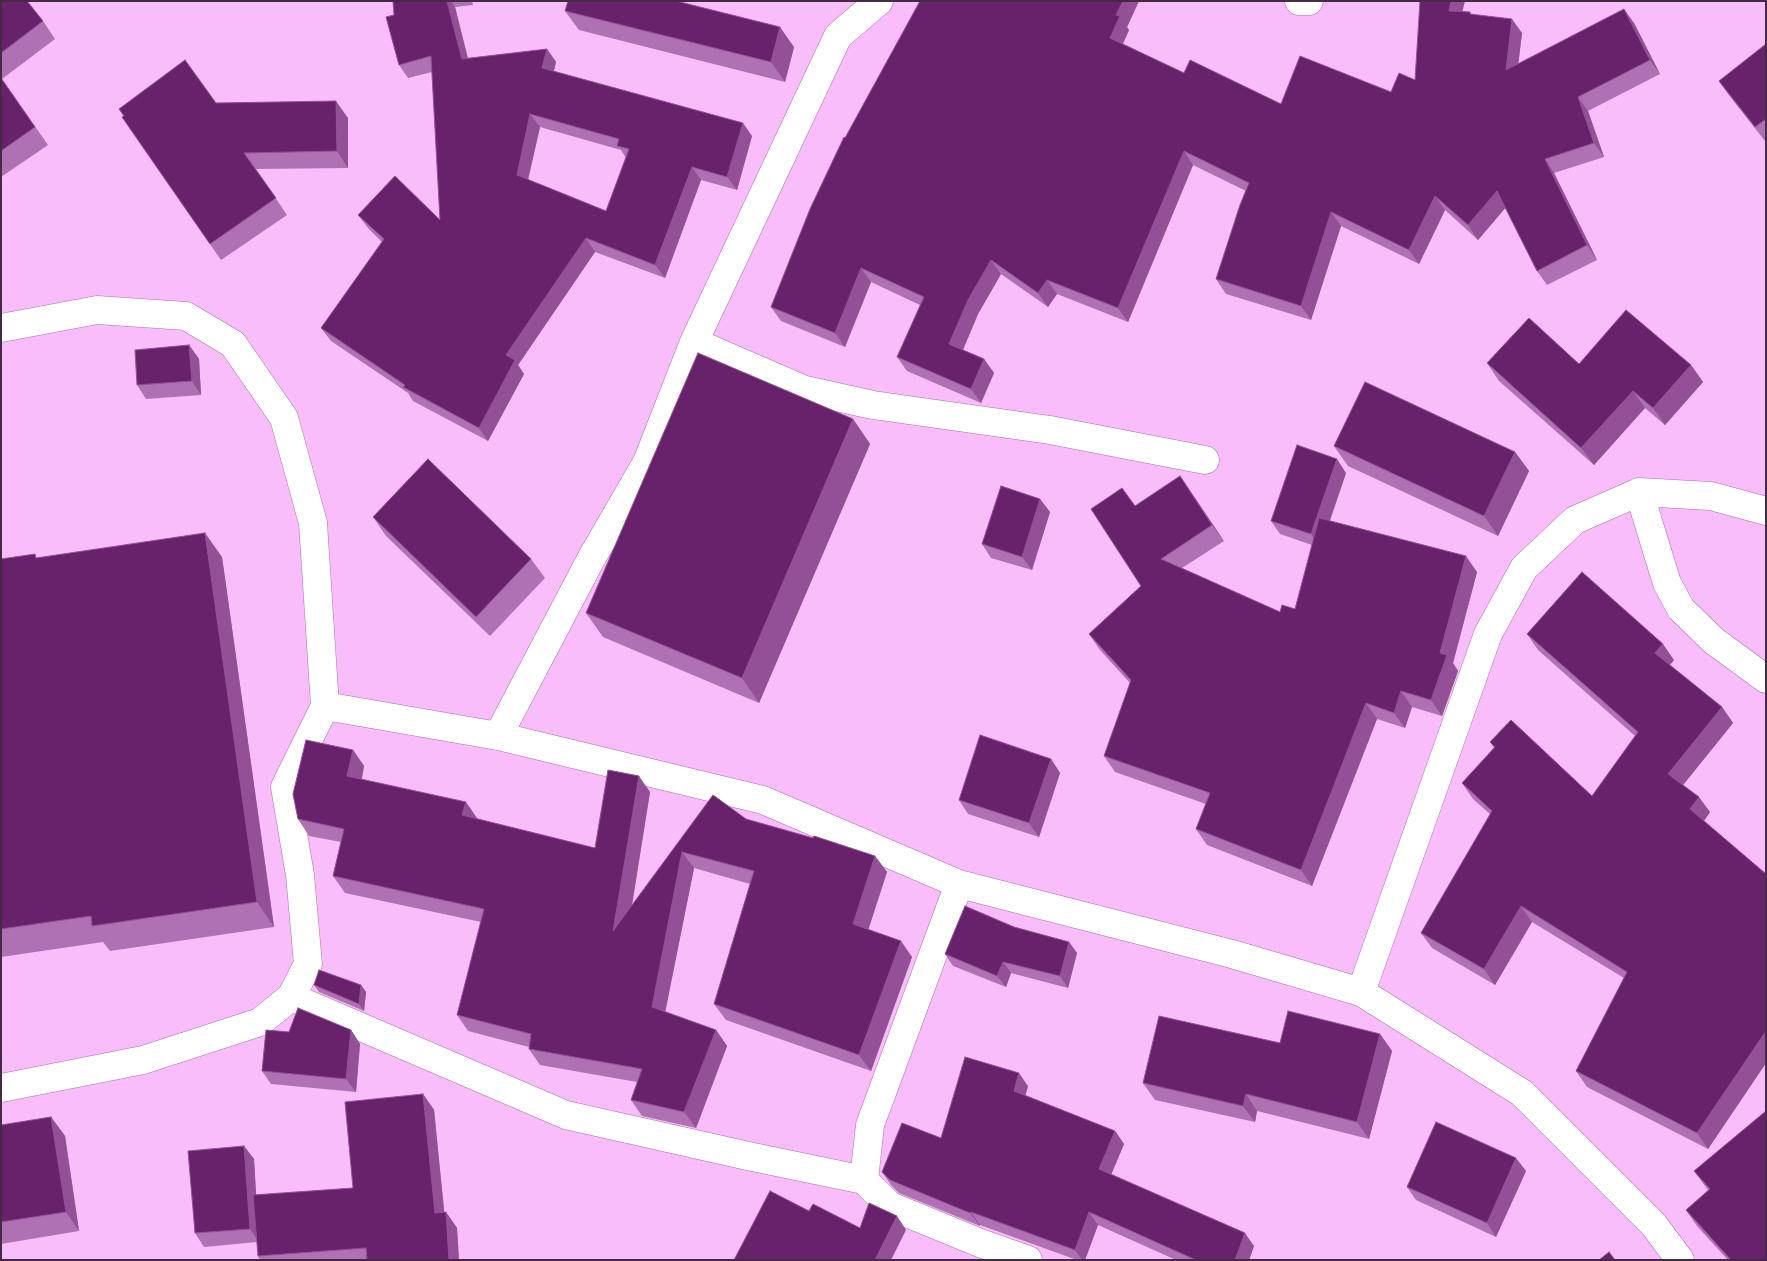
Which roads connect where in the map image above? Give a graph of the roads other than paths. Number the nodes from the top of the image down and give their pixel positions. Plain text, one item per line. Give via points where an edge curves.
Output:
1 (878, 1) edge
2 (1298, 1) edge
3 (1309, 1) edge
4 (1, 328) edge
5 (694, 342) junction
6 (1205, 460) dead end
7 (1639, 492) junction
8 (1766, 511) edge
9 (1766, 679) edge
10 (325, 706) junction
11 (498, 736) junction
12 (959, 884) junction
13 (1361, 992) junction
14 (291, 997) junction
15 (1, 1088) edge
16 (864, 1180) junction
17 (979, 1251) edge
18 (1028, 1260) edge
19 (1680, 1260) edge

1 - 5 street via 838,36
2 - 3 street
4 - 10 street via 97,310 186,316 233,344 284,418 312,523
5 - 6 street via 805,390 873,405 1050,430
5 - 11 street via 646,462
7 - 8 street via 1711,496
7 - 9 street via 1667,583 1681,609 1714,641
7 - 13 street via 1575,520 1524,568 1488,634
10 - 11 street
10 - 14 street via 285,787 300,875 308,964
11 - 12 street via 763,800
12 - 13 street via 1232,954
12 - 16 street via 870,1125
13 - 19 street via 1522,1093 1654,1225
14 - 15 street via 260,1022 143,1060
14 - 16 street via 566,1115
16 - 17 street via 890,1206
17 - 18 street

